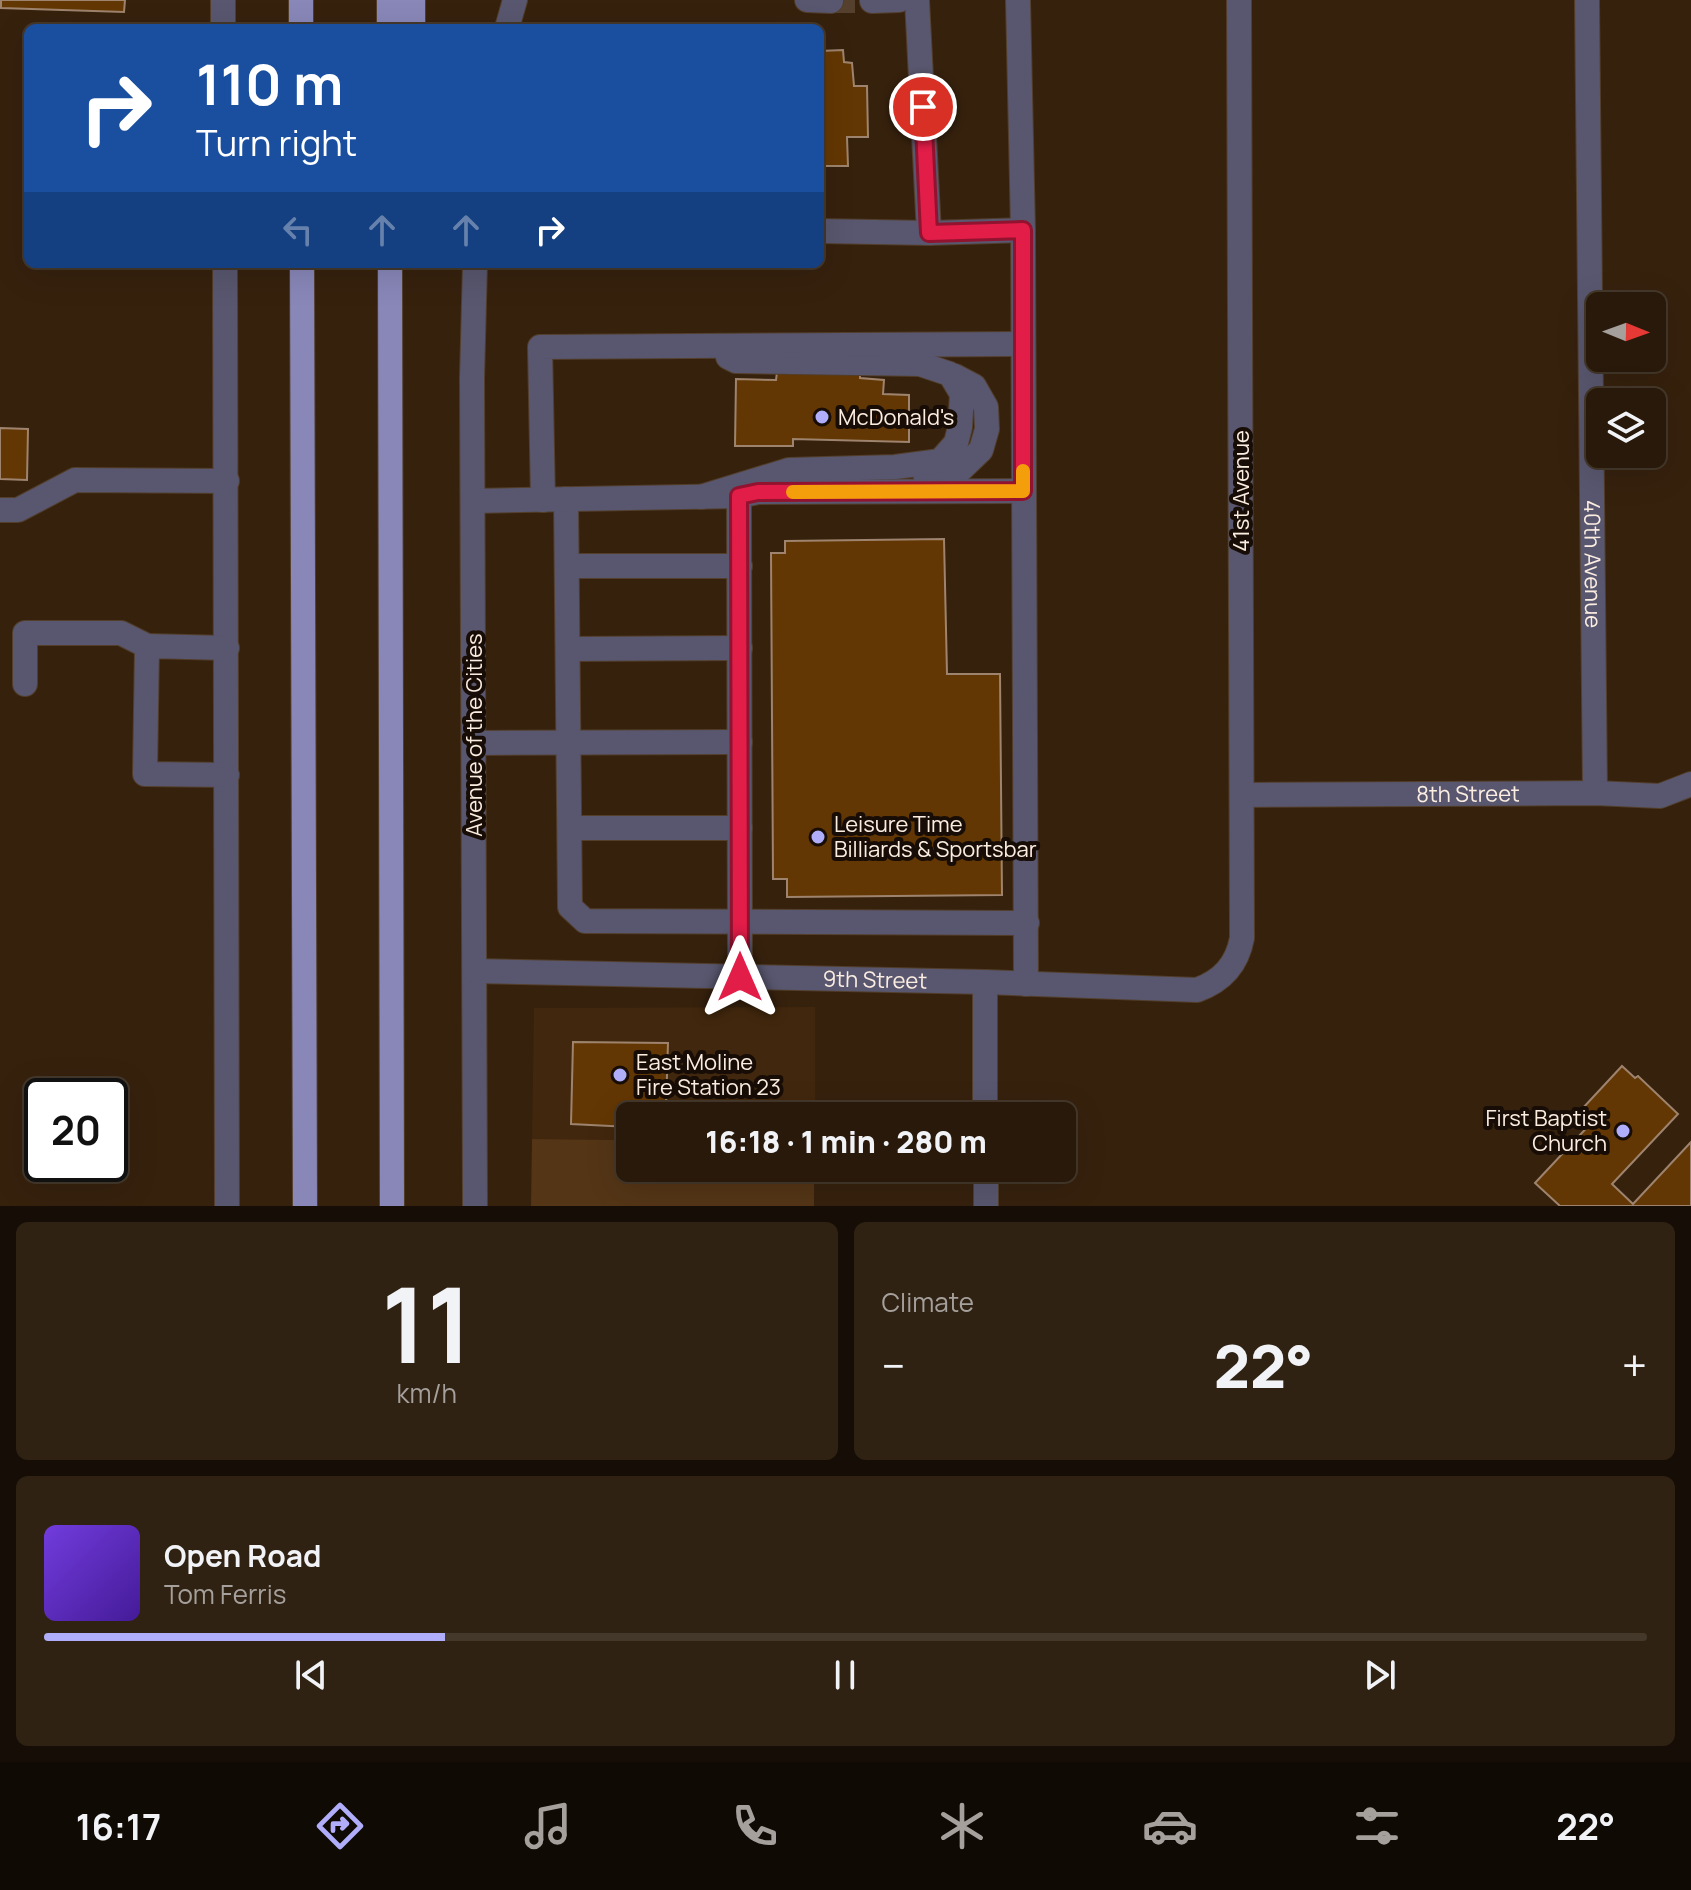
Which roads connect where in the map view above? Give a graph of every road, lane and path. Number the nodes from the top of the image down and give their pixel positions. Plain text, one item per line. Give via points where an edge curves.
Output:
1 (223, 0) edge
2 (301, 0) edge
3 (389, 0) edge
4 (413, 0) edge
5 (515, 0) edge
6 (807, 0) edge
7 (899, 0) edge
8 (917, 0) edge
9 (1018, 0) edge
10 (1239, 0) edge
11 (1587, 0) edge
12 (831, 1) edge
13 (872, 1) edge
14 (223, 24) edge
15 (301, 24) edge
16 (389, 24) edge
17 (413, 24) edge
18 (508, 24) edge
19 (1023, 230) junction
20 (824, 231) edge
21 (929, 233) junction
22 (225, 268) edge
23 (302, 268) edge
24 (390, 268) edge
25 (475, 268) edge
26 (698, 344) junction
27 (1022, 344) junction
28 (227, 481) junction
29 (1023, 491) junction
30 (739, 496) junction
31 (701, 497) junction
32 (554, 499) junction
33 (473, 501) junction
34 (0, 510) edge
35 (568, 566) junction
36 (740, 566) junction
37 (147, 646) junction
38 (227, 648) junction
39 (740, 648) junction
40 (568, 649) junction
41 (25, 684) dead end
42 (570, 742) junction
43 (740, 742) junction
44 (474, 743) junction
45 (227, 775) junction
46 (1691, 784) edge
47 (1595, 793) junction
48 (1242, 795) junction
49 (570, 828) junction
50 (740, 828) junction
51 (740, 922) junction
52 (1027, 923) junction
53 (475, 971) junction
54 (740, 977) junction
55 (1222, 977) joint
56 (985, 982) junction
57 (1026, 984) junction
58 (985, 1102) edge
59 (986, 1182) edge
60 (227, 1206) edge
61 (305, 1206) edge
62 (392, 1206) edge
63 (475, 1206) edge
64 (986, 1206) edge

1 - 14 street
2 - 15 main road
3 - 16 main road
4 - 17 main road
5 - 18 street
6 - 12 street
7 - 13 street
8 - 21 street
9 - 19 street
10 - 48 street, 41st Avenue
11 - 47 street, 40th Avenue
19 - 21 street
19 - 27 street
20 - 21 street
22 - 28 street
23 - 61 main road
24 - 62 main road
25 - 33 street, Avenue of the Cities
26 - 27 street
26 - 31 street via 736,361 920,364 950,374 962,394 956,443 940,461 789,470
26 - 32 street via 540,347
27 - 29 street
28 - 34 street via 75,480 18,510
28 - 38 street
29 - 30 street
29 - 52 street
30 - 31 street
30 - 36 street
31 - 32 street
32 - 33 street
32 - 35 street
33 - 44 street, Avenue of the Cities
35 - 36 street
35 - 40 street
36 - 39 street
37 - 38 street
37 - 41 street via 121,633 25,633
37 - 45 street via 145,774
38 - 45 street
39 - 40 street
39 - 43 street
40 - 42 street
42 - 43 street
42 - 44 street
42 - 49 street
43 - 50 street
44 - 53 street, Avenue of the Cities
45 - 60 street
46 - 47 street, 8th Street via 1660,796
47 - 48 street, 8th Street
48 - 55 street, 41st Avenue via 1242,938 1240,952
49 - 50 street
49 - 51 street via 570,907 585,921
50 - 51 street
51 - 52 street
51 - 54 street
52 - 57 street
53 - 54 street, 9th Street
53 - 63 street, Avenue of the Cities
54 - 56 street, 9th Street
55 - 57 street, 9th Street via 1197,990
56 - 57 street, 9th Street
56 - 58 street
59 - 64 street

